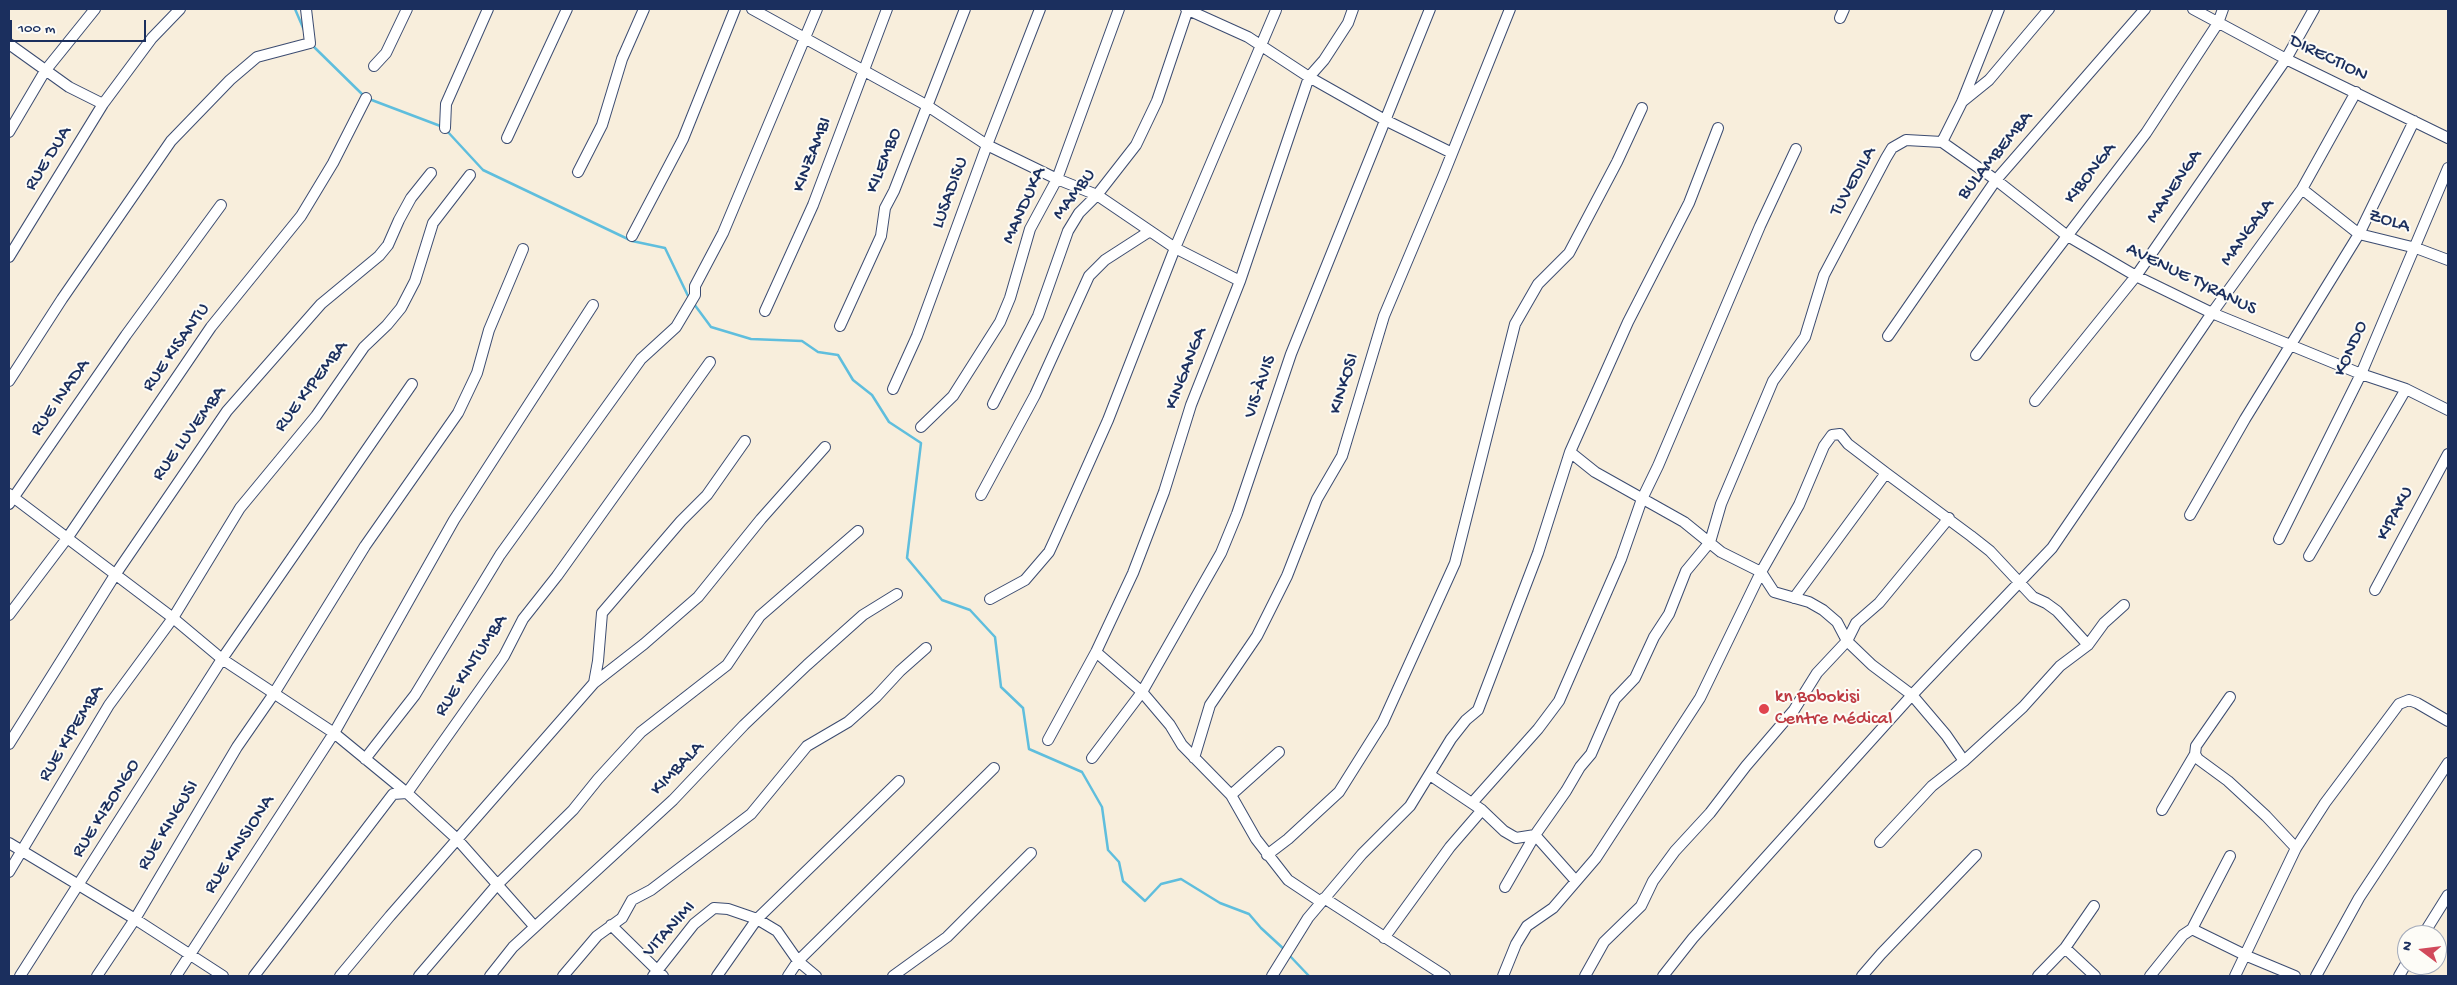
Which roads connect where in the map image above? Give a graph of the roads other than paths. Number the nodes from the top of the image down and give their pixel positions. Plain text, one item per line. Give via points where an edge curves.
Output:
1 (95, 9) edge
2 (180, 9) edge
3 (306, 9) edge
4 (407, 9) edge
5 (488, 9) edge
6 (567, 9) edge
7 (644, 9) edge
8 (735, 9) edge
9 (752, 9) edge
10 (817, 9) edge
11 (888, 9) edge
12 (964, 9) edge
13 (1040, 9) edge
14 (1119, 9) edge
15 (1187, 9) edge
16 (1353, 9) edge
17 (1430, 9) edge
18 (1510, 9) edge
19 (1999, 9) edge
20 (2049, 9) edge
21 (2145, 9) edge
22 (2193, 9) edge
23 (2224, 9) edge
24 (2314, 9) edge
25 (1276, 10) edge
26 (2218, 23) junction
27 (806, 39) junction
28 (9, 44) edge
29 (1260, 44) junction
30 (2286, 59) junction
31 (374, 66) dead end
32 (863, 70) junction
33 (45, 71) junction
34 (1309, 77) junction
35 (2356, 92) junction
36 (366, 98) dead end
37 (1962, 102) junction
38 (103, 104) junction
39 (926, 105) junction
40 (1642, 108) dead end
41 (1385, 120) junction
42 (2414, 122) junction
43 (445, 128) dead end
44 (1718, 128) dead end
45 (9, 132) edge
46 (506, 138) dead end
47 (2448, 138) edge
48 (1942, 142) junction
49 (987, 145) junction
50 (1796, 149) dead end
51 (1452, 153) junction
52 (2448, 168) edge
53 (578, 172) dead end
54 (431, 173) dead end
55 (470, 175) dead end
56 (1057, 179) junction
57 (1996, 180) junction
58 (2302, 189) junction
59 (1097, 195) junction
60 (221, 204) dead end
61 (1150, 231) junction
62 (2359, 234) junction
63 (2066, 235) junction
64 (632, 236) dead end
65 (1175, 248) junction
66 (2416, 248) junction
67 (523, 249) dead end
68 (9, 257) edge
69 (2448, 260) edge
70 (2136, 276) junction
71 (1240, 281) junction
72 (593, 306) dead end
73 (765, 311) dead end
74 (2212, 313) junction
75 (840, 326) dead end
76 (1888, 336) dead end
77 (2291, 344) junction
78 (1976, 355) dead end
79 (710, 362) dead end
80 (2361, 374) junction
81 (9, 381) edge
82 (412, 384) dead end
83 (893, 388) dead end
84 (2406, 389) junction
85 (2035, 401) dead end
86 (992, 404) dead end
87 (2448, 410) edge
88 (921, 427) dead end
89 (745, 441) dead end
90 (825, 447) dead end
91 (1570, 452) junction
92 (2448, 454) edge
93 (1886, 473) junction
94 (981, 495) dead end
95 (10, 498) edge
96 (1642, 499) junction
97 (2190, 515) dead end
98 (1949, 518) junction
99 (858, 531) dead end
100 (68, 537) junction
101 (2279, 539) dead end
102 (1710, 542) junction
103 (2309, 556) dead end
104 (1761, 572) junction
105 (115, 575) junction
106 (2019, 583) junction
107 (2375, 590) dead end
108 (897, 594) dead end
109 (1794, 598) junction
110 (990, 599) dead end
111 (2124, 605) dead end
112 (9, 614) edge
113 (173, 618) junction
114 (1847, 641) junction
115 (2088, 645) junction
116 (926, 648) dead end
117 (1096, 652) junction
118 (222, 659) junction
119 (594, 684) junction
120 (1142, 692) junction
121 (273, 694) junction
122 (1912, 696) junction
123 (2230, 697) dead end
124 (2448, 721) edge
125 (334, 733) junction
126 (1048, 740) dead end
127 (9, 744) edge
128 (1279, 752) dead end
129 (2196, 754) junction
130 (1092, 758) dead end
131 (1194, 758) junction
132 (365, 760) junction
133 (1964, 761) junction
134 (2448, 763) edge
135 (994, 768) dead end
136 (1430, 775) junction
137 (899, 781) dead end
138 (407, 793) junction
139 (1231, 795) junction
140 (1472, 803) junction
141 (1482, 810) junction
142 (2162, 810) dead end
143 (1535, 835) junction
144 (457, 840) junction
145 (1880, 842) dead end
146 (9, 844) edge
147 (2296, 848) junction
148 (22, 852) junction
149 (1031, 853) dead end
150 (1267, 855) junction
151 (1976, 855) dead end
152 (2230, 856) dead end
153 (9, 872) edge
154 (1576, 880) junction
155 (80, 885) junction
156 (496, 886) junction
157 (1504, 887) dead end
158 (2448, 895) edge
159 (1322, 900) junction
160 (2094, 906) dead end
161 (135, 919) junction
162 (756, 919) junction
163 (611, 925) junction
164 (2429, 925) edge
165 (534, 926) junction
166 (2192, 929) junction
167 (1384, 938) junction
168 (2065, 948) junction
169 (190, 956) junction
170 (2247, 956) junction
171 (798, 962) junction
172 (658, 974) edge
173 (1273, 975) edge
174 (20, 976) edge
175 (98, 976) edge
176 (176, 976) edge
177 (223, 976) edge
178 (254, 976) edge
179 (340, 976) edge
180 (419, 976) edge
181 (490, 976) edge
182 (563, 976) edge
183 (717, 976) edge
184 (788, 976) edge
185 (816, 976) edge
186 (893, 976) edge
187 (1445, 976) edge
188 (1503, 976) edge
189 (1585, 976) edge
190 (1662, 976) edge
191 (1862, 976) edge
192 (2038, 976) edge
193 (2095, 976) edge
194 (2150, 976) edge
195 (2235, 976) edge
196 (2295, 976) edge
197 (2316, 976) edge

1 - 33 street
2 - 38 street, RUE DUA via 152,38
3 - 81 street via 310,43 257,57 171,141
4 - 31 street via 386,53
5 - 43 street via 446,104
6 - 46 street
7 - 53 street via 622,59 602,125
8 - 64 street via 684,139
9 - 27 street
10 - 27 street
11 - 32 street, KINZAMBI
12 - 39 street, KILEMBO
13 - 49 street, LUSADISU
14 - 56 street, MANDUKA
15 - 29 street
15 - 59 street, MAMBU via 1157,101 1136,145
16 - 34 street, KINGANGA via 1348,23
17 - 41 street, VIS-ÀVIS
18 - 51 street, KINKOSI
19 - 37 street
20 - 37 street via 1990,80
21 - 57 street, BULAMBEMBA
22 - 26 street, DIRECTION
23 - 26 street, KIBONGA
24 - 30 street, MANENGA
25 - 29 street
26 - 30 street, DIRECTION
26 - 63 street, KIBONGA via 2146,133
27 - 32 street
27 - 132 street via 723,233 695,286 695,295 676,327 641,359 500,555 416,695
28 - 33 street
29 - 34 street
29 - 65 street
30 - 35 street, DIRECTION
30 - 70 street, MANENGA
32 - 39 street
32 - 73 street, KINZAMBI via 813,205
33 - 38 street
33 - 45 street
34 - 41 street
34 - 71 street, KINGANGA
35 - 42 street, DIRECTION
35 - 58 street, MANGALA
36 - 100 street, RUE KISANTU via 301,216 211,327
37 - 48 street
38 - 68 street, RUE DUA
39 - 49 street
39 - 75 street, KILEMBO via 885,208 881,236
40 - 150 street via 1568,253 1538,284 1515,324 1455,563 1383,722 1339,792
41 - 51 street
41 - 120 street, VIS-ÀVIS via 1291,354 1229,535
42 - 47 street, DIRECTION
42 - 62 street
44 - 91 street via 1688,203 1628,322
48 - 57 street, AVENUE TYRANUS
48 - 102 street, TUVEDILA via 1906,140 1892,148 1824,275 1805,337 1773,380 1721,504
49 - 56 street
49 - 83 street, LUSADISU via 917,336
50 - 96 street
51 - 131 street, KINKOSI via 1384,316 1342,456 1317,499 1287,576 1257,636 1210,705
52 - 66 street, KONDO
54 - 105 street, RUE LUVEMBA via 411,198 380,256 322,304 227,412
55 - 113 street, RUE KIPEMBA via 433,223 416,281 401,308 364,347 316,416 240,508
56 - 59 street
56 - 88 street, MANDUKA via 1030,229 1000,322 953,396
57 - 63 street, AVENUE TYRANUS
57 - 76 street, BULAMBEMBA
58 - 62 street, ZOLA
58 - 74 street, MANGALA
59 - 61 street
59 - 86 street, MAMBU via 1079,213 1068,231 1038,316
60 - 95 street, RUE INADA
61 - 65 street
61 - 94 street via 1105,260 1089,276 1035,395
62 - 66 street, ZOLA
62 - 77 street
63 - 70 street, AVENUE TYRANUS
63 - 78 street, KIBONGA
65 - 71 street
65 - 110 street via 1108,420 1049,552 1025,580
66 - 69 street, ZOLA
66 - 80 street, KONDO
67 - 121 street, RUE KINGUSI via 489,330 477,373 458,413 365,546
70 - 74 street, AVENUE TYRANUS
70 - 85 street, MANENGA
71 - 117 street, KINGANGA via 1191,406 1164,492 1133,573
72 - 125 street, RUE KINSIONA via 454,520
74 - 77 street, AVENUE TYRANUS
74 - 106 street, MANGALA via 2052,548
77 - 80 street, AVENUE TYRANUS
77 - 97 street
79 - 138 street, RUE KINTUMBA via 523,619 504,656
80 - 84 street, AVENUE TYRANUS
80 - 101 street, KONDO
82 - 118 street, RUE KIZONGO
84 - 87 street, AVENUE TYRANUS
84 - 103 street
89 - 119 street via 706,495 602,613
90 - 119 street via 698,596
91 - 96 street via 1595,472
91 - 136 street via 1538,553 1480,705 1451,739
92 - 107 street, KIPAKU
93 - 98 street
93 - 104 street via 1840,434 1832,435 1824,446 1799,505
93 - 109 street
95 - 100 street
96 - 102 street via 1684,522
96 - 140 street via 1621,559 1559,701
98 - 106 street via 1990,552
98 - 114 street via 1879,603 1856,624
99 - 156 street via 760,616 727,666 641,732 573,810
100 - 105 street
100 - 112 street, RUE KISANTU
102 - 104 street via 1729,557
102 - 143 street via 1686,570 1669,614 1635,678 1615,698 1591,754
104 - 109 street via 1774,592
104 - 154 street via 1700,698 1596,858
105 - 113 street
105 - 127 street, RUE LUVEMBA
106 - 115 street via 2033,597 2057,611
106 - 122 street, MANGALA
108 - 165 street, KIMBALA via 863,615 807,664 673,800
109 - 114 street via 1823,610 1837,622
111 - 115 street via 2104,622
113 - 118 street
113 - 148 street, RUE KIPEMBA via 109,705
114 - 122 street
114 - 189 street via 1828,660 1794,710 1710,813 1675,851 1641,906 1604,942
115 - 133 street via 2060,666 2023,707
116 - 163 street via 848,722 807,746 751,814 651,890 632,900 622,918
117 - 120 street
117 - 126 street, KINGANGA
118 - 121 street
118 - 155 street, RUE KIZONGO
119 - 144 street
120 - 130 street, VIS-ÀVIS
120 - 131 street
121 - 125 street
121 - 161 street, RUE KINGUSI via 237,747
122 - 133 street
122 - 190 street, MANGALA
123 - 129 street via 2196,746
124 - 147 street via 2409,700 2399,704 2325,803
125 - 132 street
125 - 169 street, RUE KINSIONA
128 - 139 street
129 - 142 street
129 - 147 street via 2266,816
131 - 139 street
132 - 138 street
133 - 145 street via 1932,786
134 - 197 street via 2358,898
135 - 171 street
136 - 140 street
136 - 159 street via 1410,806
137 - 162 street
138 - 144 street
138 - 178 street via 392,794
139 - 150 street
140 - 141 street
141 - 143 street via 1516,838
141 - 167 street via 1450,847
143 - 154 street
143 - 157 street
144 - 156 street
144 - 179 street
146 - 148 street
147 - 170 street
148 - 153 street, RUE KIPEMBA
148 - 155 street
149 - 186 street via 947,937
150 - 159 street via 1288,880
151 - 191 street
152 - 166 street
154 - 188 street via 1553,908 1527,926
155 - 161 street
155 - 174 street, RUE KIZONGO
156 - 165 street
156 - 180 street
158 - 164 street
159 - 167 street
159 - 173 street
160 - 168 street
161 - 169 street
161 - 175 street, RUE KINGUSI
162 - 171 street via 778,931
162 - 172 street, VITANIMI via 728,909 714,908 694,924 670,953
162 - 183 street
163 - 172 street
163 - 182 street
165 - 181 street, KIMBALA via 513,946
166 - 170 street
166 - 194 street via 2183,935
167 - 187 street
168 - 192 street
168 - 193 street
169 - 176 street, RUE KINSIONA
169 - 177 street
170 - 195 street
170 - 196 street
171 - 184 street
171 - 185 street

